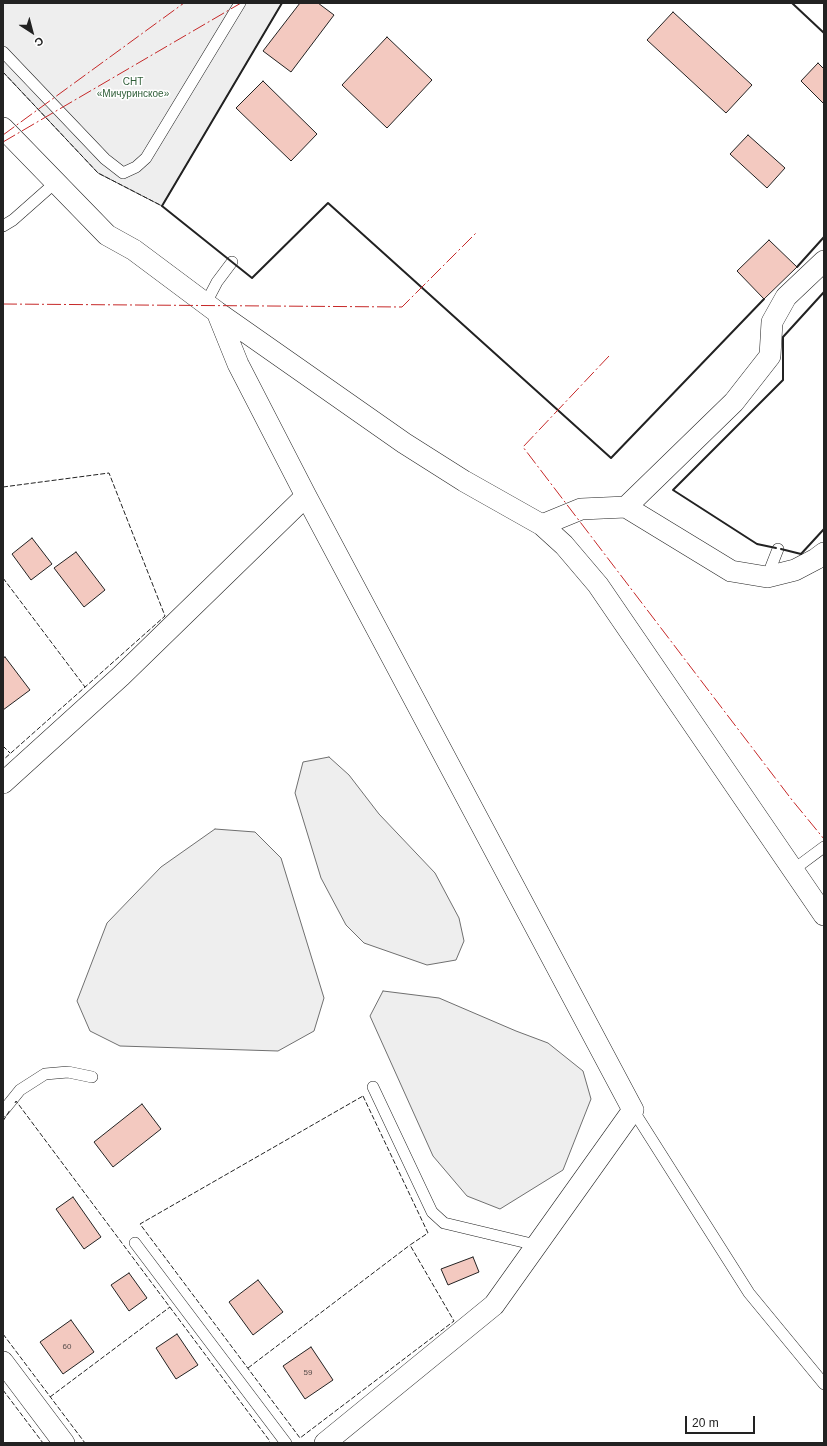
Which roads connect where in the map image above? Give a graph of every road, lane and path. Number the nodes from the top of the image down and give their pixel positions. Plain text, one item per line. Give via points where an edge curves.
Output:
1 (240, 3) edge
2 (3, 52) edge
3 (3, 128) edge
4 (56, 182) junction
5 (3, 226) edge
6 (824, 261) edge
7 (232, 262) dead end
8 (211, 307) junction
9 (306, 496) junction
10 (626, 507) junction
11 (542, 525) junction
12 (778, 549) dead end
13 (824, 553) edge
14 (767, 577) junction
15 (3, 782) edge
16 (824, 847) edge
17 (793, 870) junction
18 (824, 915) edge
19 (92, 1077) dead end
20 (373, 1087) dead end
21 (633, 1110) junction
22 (3, 1111) edge
23 (135, 1243) dead end
24 (536, 1245) junction
25 (3, 1362) edge
26 (824, 1384) edge
27 (64, 1443) edge
28 (286, 1443) edge
29 (325, 1443) edge

1 - 2 lane via 146,158 136,167 123,173 105,159
3 - 4 street
4 - 5 lane
4 - 8 street via 108,236 134,250
6 - 10 street via 786,297 772,322 770,356 734,402
7 - 8 lane via 217,282
8 - 9 street
8 - 11 street via 404,443
9 - 15 street via 121,676
9 - 21 street
10 - 11 street via 582,509
10 - 14 street via 730,571
11 - 17 street via 564,545 598,585
12 - 14 lane
13 - 14 street via 795,570
16 - 17 lane
17 - 18 street
19 - 22 lane via 68,1072 45,1074 20,1090
20 - 24 lane via 432,1212 444,1223
21 - 24 street
21 - 26 lane via 749,1293
23 - 28 lane
24 - 29 street via 494,1305
25 - 27 street

